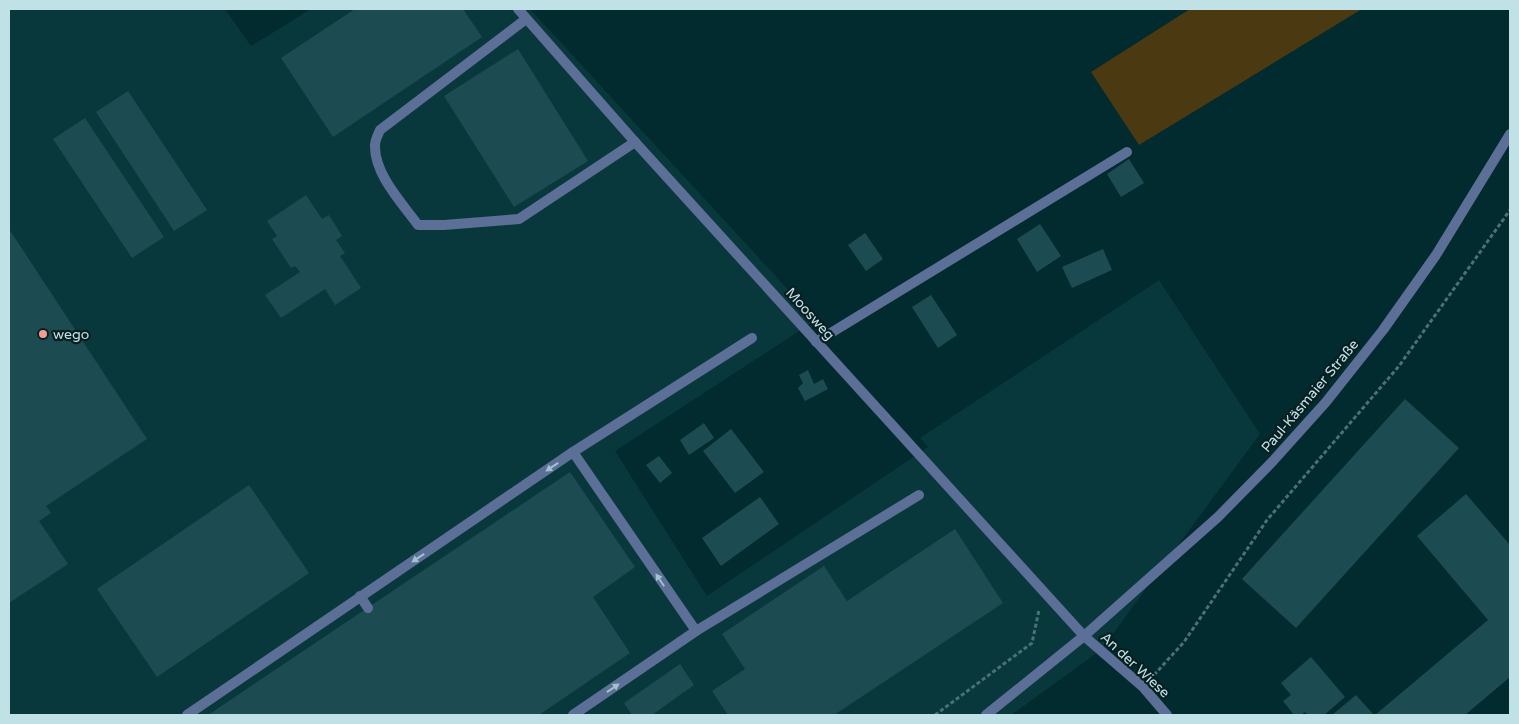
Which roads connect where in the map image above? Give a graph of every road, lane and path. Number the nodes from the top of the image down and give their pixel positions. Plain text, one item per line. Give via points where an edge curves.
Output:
1 (518, 9) edge
2 (526, 19) junction
3 (1510, 134) edge
4 (635, 142) junction
5 (1127, 152) dead end
6 (1510, 210) edge
7 (752, 338) dead end
8 (816, 342) junction
9 (573, 452) junction
10 (918, 495) dead end
11 (1043, 590) junction
12 (360, 596) junction
13 (368, 608) dead end
14 (696, 631) junction
15 (1084, 636) junction
16 (1143, 687) junction
17 (187, 715) edge
18 (573, 715) edge
19 (935, 715) edge
20 (986, 715) edge
21 (1167, 715) edge

1 - 2 street, Moosweg
2 - 4 street, Moosweg
2 - 4 street via 380,130 375,143 375,158 382,174 418,225 519,219
3 - 15 street, Paul-Käsmaier Straße via 1436,255 1326,402 1218,517
4 - 8 street, Moosweg
5 - 8 street
6 - 16 path via 1399,366 1268,520 1184,642
7 - 9 street
8 - 11 street, Moosweg
9 -> 12 street
14 -> 9 street
10 - 14 street
11 - 15 street, Moosweg
11 - 19 path via 1032,643
12 - 13 street
12 - 17 street
18 -> 14 street
15 - 16 street, An der Wiese
15 - 20 street, Paul-Käsmaier Straße
16 - 21 street, An der Wiese

